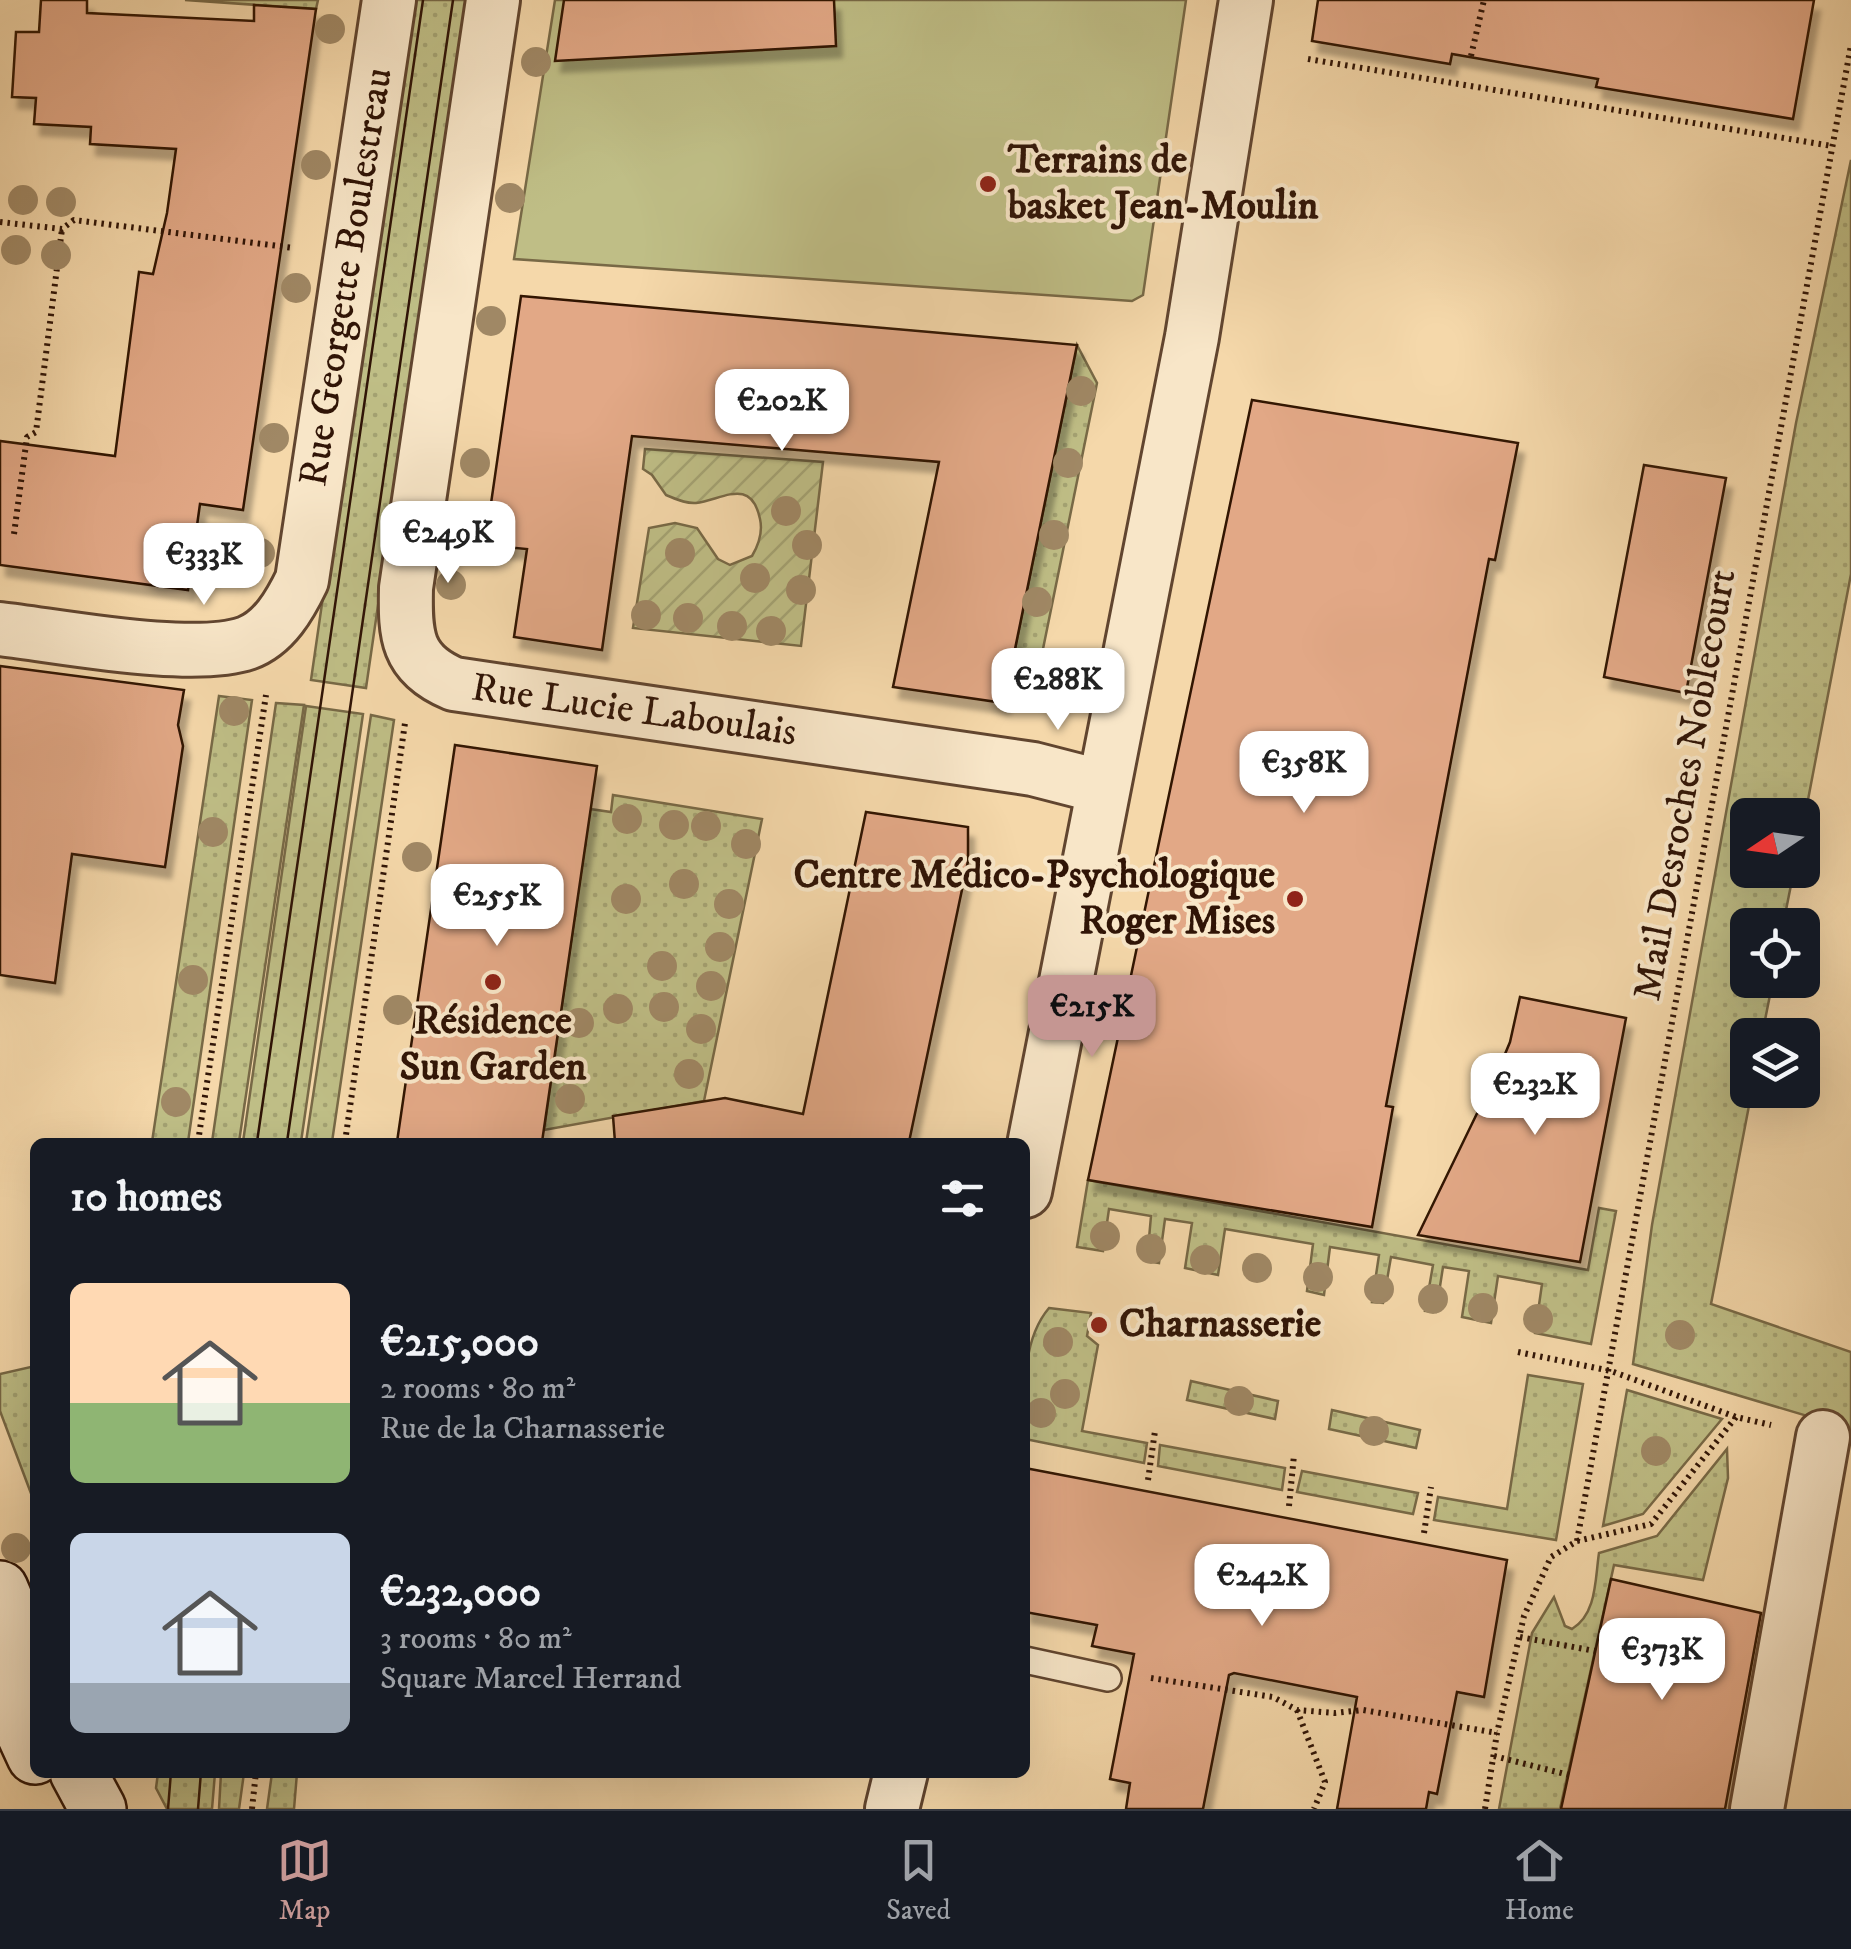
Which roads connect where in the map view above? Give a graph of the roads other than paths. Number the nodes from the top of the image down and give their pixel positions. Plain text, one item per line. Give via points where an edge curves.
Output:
1 (390, 0) edge
2 (492, 0) edge
3 (1246, 0) edge
4 (0, 630) edge
5 (1103, 787) junction
6 (1030, 1165) edge
7 (1823, 1437) road end
8 (0, 1589) edge
9 (30, 1659) edge
10 (1030, 1661) edge
11 (1108, 1678) road end
12 (0, 1680) edge
13 (30, 1745) edge
14 (45, 1778) edge
15 (81, 1778) edge
16 (900, 1778) edge
17 (60, 1809) edge
18 (98, 1809) edge
19 (892, 1809) edge
20 (1758, 1809) edge

1 - 4 street, Rue Georgette Boulestreau via 302,580 292,601 249,642 206,649
2 - 5 street, Rue Lucie Laboulais via 406,588 412,650 454,684 1014,766
3 - 5 street via 1192,338
5 - 6 street
7 - 20 street
8 - 9 main road
10 - 11 lane
12 - 13 main road
14 - 17 main road
15 - 18 main road
16 - 19 street

